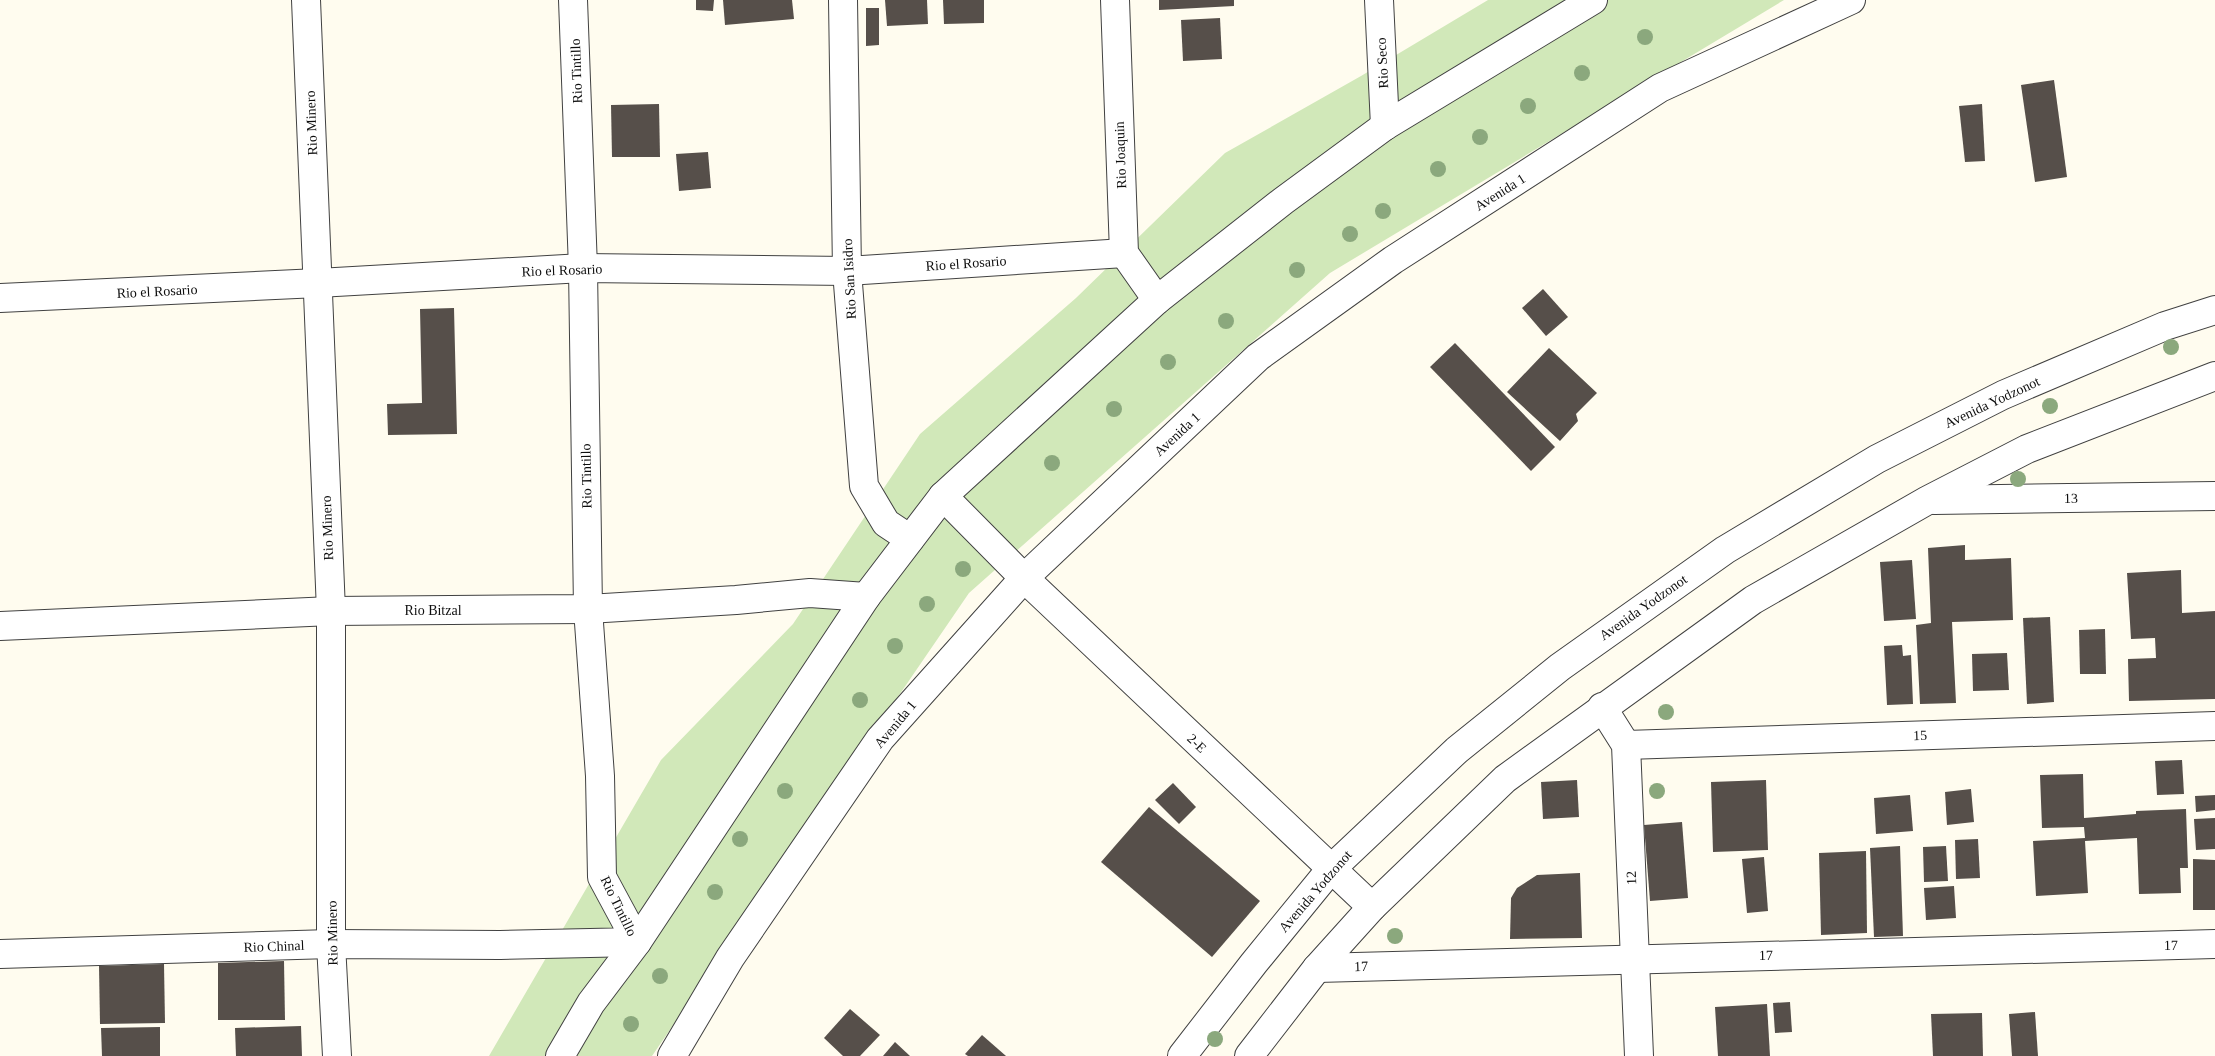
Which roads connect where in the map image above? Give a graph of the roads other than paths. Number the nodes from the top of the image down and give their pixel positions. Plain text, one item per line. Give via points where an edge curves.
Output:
1 (306, 0) edge
2 (574, 0) edge
3 (843, 0) edge
4 (1115, 0) edge
5 (1379, 0) edge
6 (1593, 0) edge
7 (1850, 0) edge
8 (1385, 126) junction
9 (1124, 253) junction
10 (583, 268) junction
11 (847, 271) junction
12 (318, 283) junction
13 (0, 298) edge
14 (1157, 300) junction
15 (2215, 310) edge
16 (2215, 376) edge
17 (943, 496) junction
18 (2215, 496) edge
19 (1928, 500) junction
20 (910, 539) junction
21 (1024, 578) junction
22 (866, 597) junction
23 (588, 609) junction
24 (331, 611) junction
25 (0, 626) edge
26 (1602, 707) junction
27 (2215, 726) edge
28 (1626, 745) junction
29 (1330, 870) junction
30 (1372, 907) junction
31 (637, 942) junction
32 (331, 944) junction
33 (2215, 944) edge
34 (0, 954) edge
35 (1635, 959) junction
36 (1317, 968) junction
37 (337, 1056) edge
38 (560, 1056) edge
39 (672, 1056) edge
40 (1182, 1056) edge
41 (1249, 1056) edge
42 (1639, 1056) edge

1 - 12 street, Rio Minero
2 - 10 street, Rio Tintillo
3 - 11 street, Rio San Isidro
4 - 9 street, Rio Joaquin
5 - 8 street, Rio Seco
6 - 8 street
7 - 21 street, Avenida 1 via 1660,88 1393,260 1258,357
8 - 14 street
9 - 11 street, Rio el Rosario
9 - 14 street
10 - 11 street, Rio el Rosario
10 - 12 street, Rio el Rosario
10 - 23 street, Rio Tintillo
11 - 20 street, Rio San Isidro via 864,486 886,522
12 - 13 street, Rio el Rosario
12 - 24 street, Rio Minero
14 - 17 street
15 - 29 street, Avenida Yodzonot via 2165,326 2003,395 1877,458 1725,550 1560,666 1457,750
16 - 19 street via 2027,449
17 - 20 street
17 - 21 street, 2-E
18 - 19 street, 13
19 - 26 street via 1752,600
20 - 22 street
21 - 29 street, 2-E
21 - 39 street, Avenida 1 via 880,739 730,958
22 - 23 street, Rio Bitzal via 810,593
22 - 31 street
23 - 24 street, Rio Bitzal
23 - 31 street, Rio Tintillo via 600,776 602,877
24 - 25 street, Rio Bitzal
24 - 32 street, Rio Minero
26 - 28 street, 12
26 - 30 street via 1505,780
27 - 28 street, 15
28 - 35 street, 12
29 - 30 street, 2-E
29 - 40 street, Avenida Yodzonot
30 - 36 street
31 - 32 street, Rio Chinal
31 - 38 street via 591,1003
32 - 34 street, Rio Chinal
32 - 37 street, Rio Minero
33 - 35 street, 17
35 - 36 street, 17
35 - 42 street, 12
36 - 41 street

